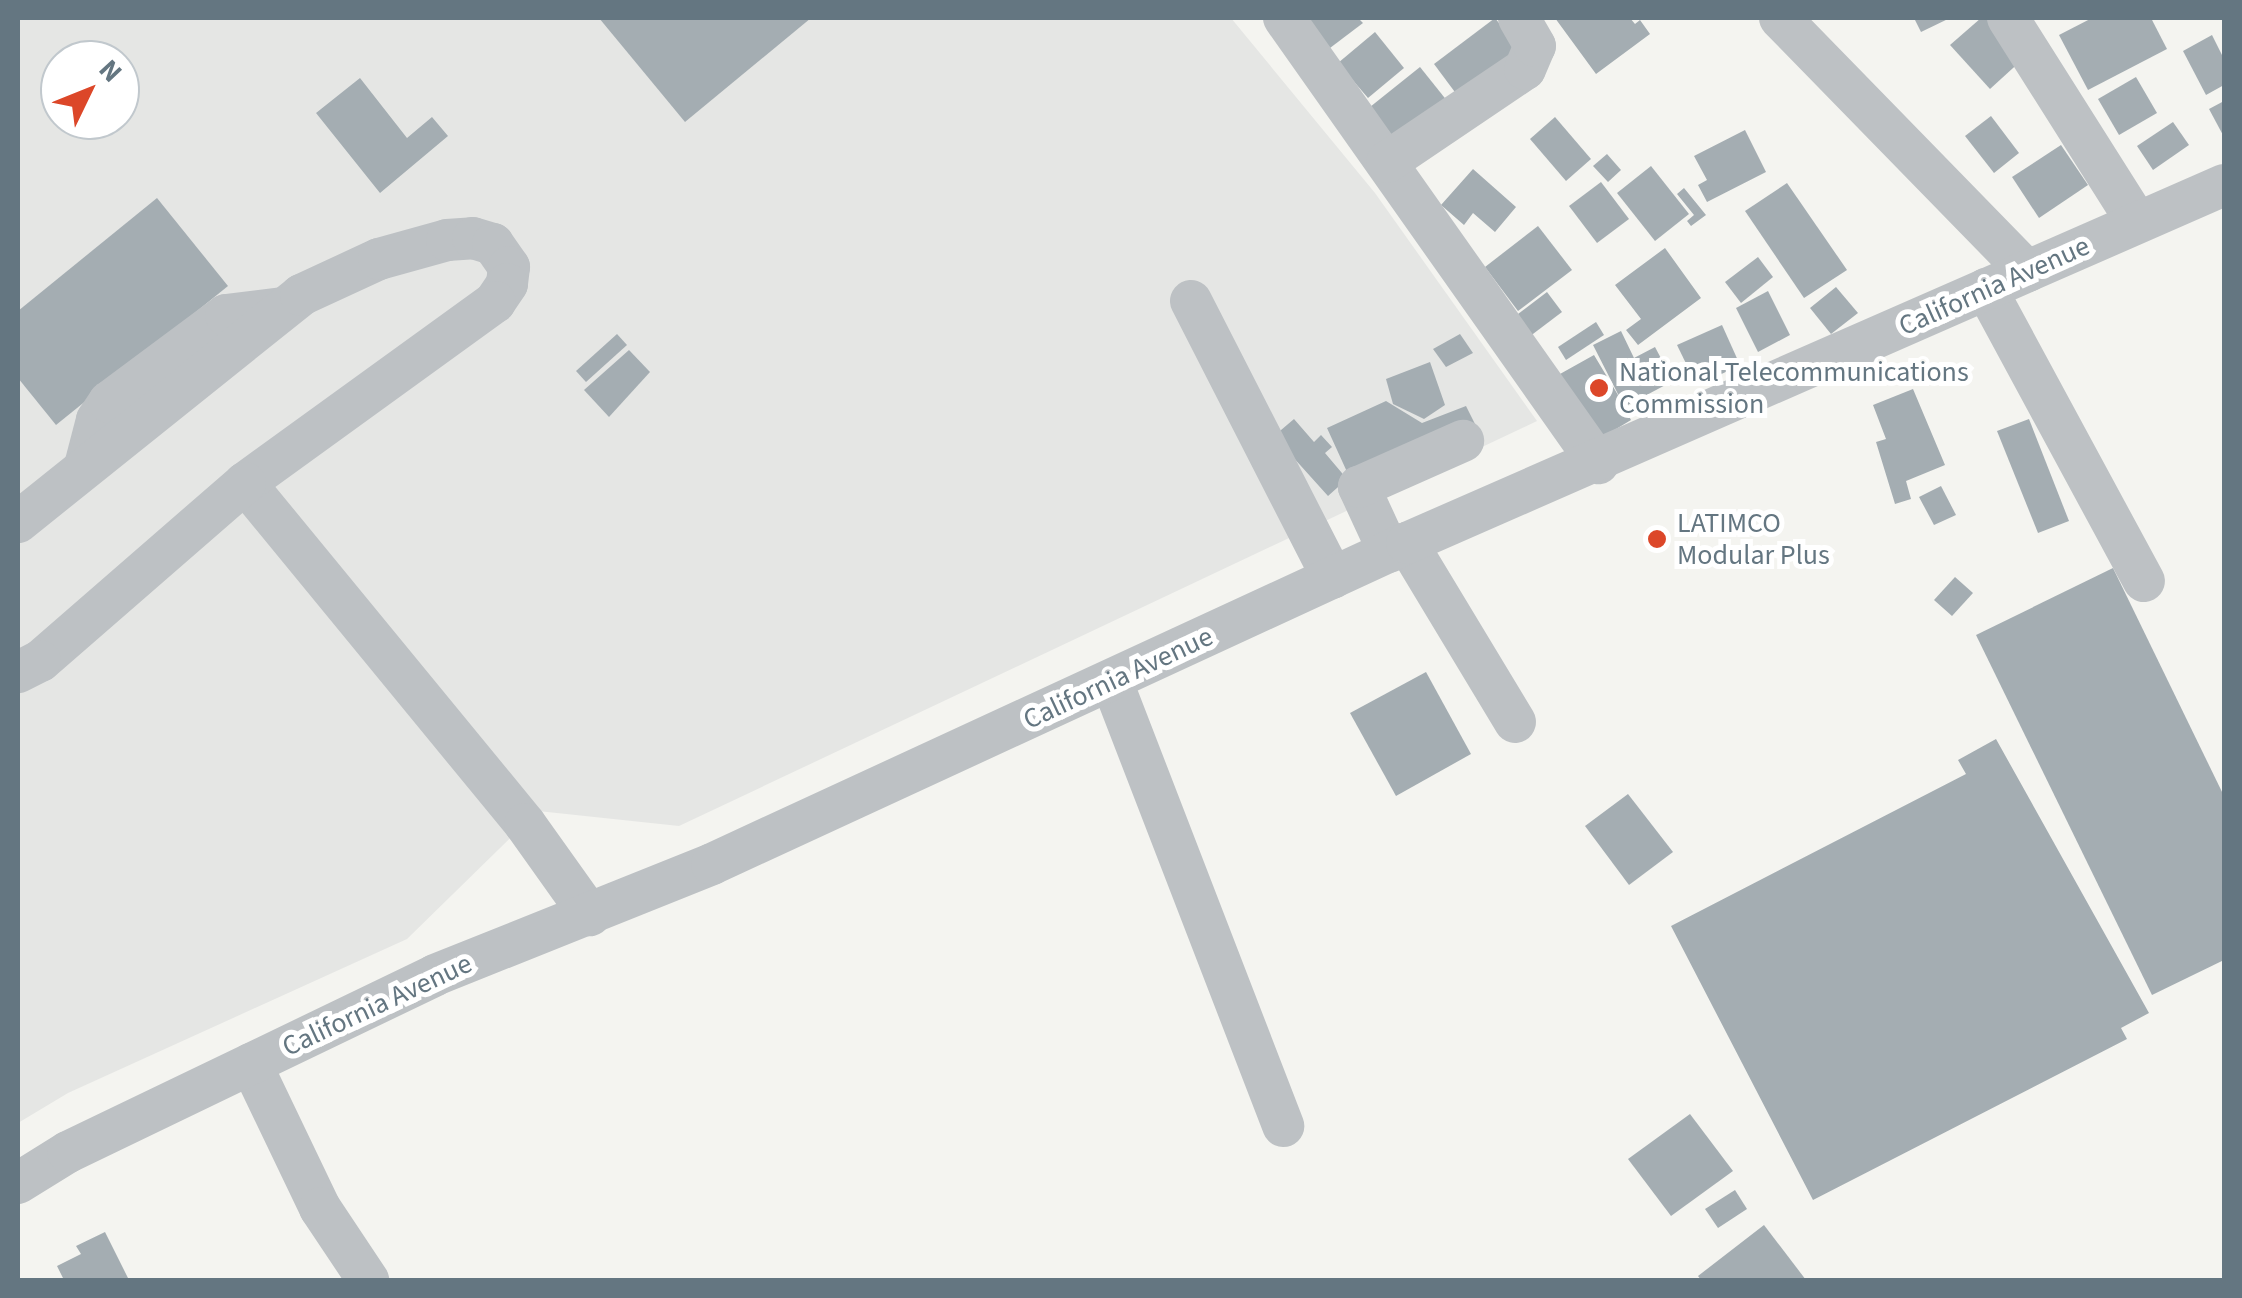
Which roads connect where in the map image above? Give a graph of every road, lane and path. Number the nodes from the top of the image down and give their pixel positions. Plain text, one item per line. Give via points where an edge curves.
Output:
1 (1284, 18) edge
2 (1519, 18) edge
3 (1780, 18) edge
4 (2008, 18) edge
5 (1388, 162) junction
6 (2224, 186) edge
7 (2137, 222) junction
8 (2027, 271) junction
9 (1986, 289) junction
10 (1191, 301) dead end
11 (1463, 441) dead end
12 (1598, 462) junction
13 (245, 483) junction
14 (18, 522) edge
15 (1398, 547) junction
16 (1333, 578) junction
17 (2144, 581) dead end
18 (18, 672) edge
19 (1112, 682) junction
20 (1515, 722) dead end
21 (590, 915) junction
22 (251, 1064) junction
23 (1282, 1126) dead end
24 (18, 1182) edge
25 (368, 1280) edge

1 - 5 street
2 - 5 street via 1535,46 1525,70
3 - 8 street
4 - 7 street
5 - 12 street
6 - 7 street, California Avenue
7 - 8 street, California Avenue
8 - 9 street, California Avenue
9 - 12 street, California Avenue
9 - 17 street
10 - 16 street
11 - 15 street via 1358,487
12 - 15 street, California Avenue
13 - 14 street via 495,302 509,267 493,244 447,240 379,259 282,308
13 - 18 street via 40,661
13 - 21 street via 524,824
15 - 16 street, California Avenue
15 - 20 street
16 - 19 street, California Avenue
19 - 21 street, California Avenue
19 - 23 street
21 - 22 street, California Avenue via 436,975
22 - 24 street, California Avenue
22 - 25 street via 320,1208

